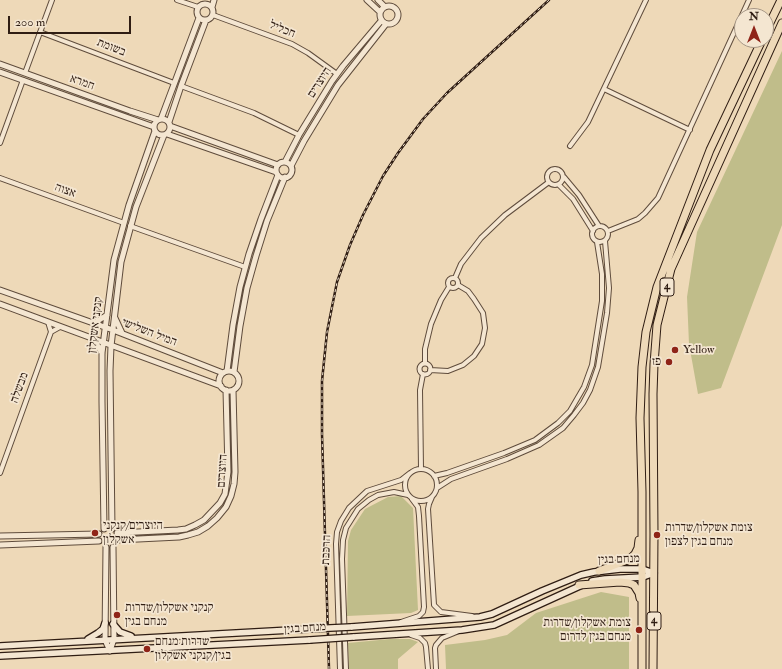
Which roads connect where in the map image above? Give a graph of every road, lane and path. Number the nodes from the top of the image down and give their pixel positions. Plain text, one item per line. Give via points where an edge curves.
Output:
1 (52, 0) edge
2 (177, 0) edge
3 (214, 0) edge
4 (367, 0) edge
5 (378, 0) edge
6 (646, 0) edge
7 (749, 0) edge
8 (780, 0) edge
9 (204, 2) edge
10 (385, 6) junction
11 (198, 8) junction
12 (212, 8) junction
13 (380, 12) junction
14 (774, 13) edge
15 (213, 15) junction
16 (199, 18) junction
17 (206, 20) junction
18 (383, 22) junction
19 (782, 23) edge
20 (40, 32) junction
21 (758, 48) edge
22 (0, 64) edge
23 (0, 72) edge
24 (25, 73) junction
25 (338, 74) junction
26 (22, 80) junction
27 (174, 83) junction
28 (181, 86) junction
29 (604, 89) junction
30 (159, 119) junction
31 (170, 124) junction
32 (155, 129) junction
33 (690, 130) junction
34 (165, 134) junction
35 (299, 135) junction
36 (0, 143) edge
37 (570, 146) dead end
38 (285, 162) junction
39 (278, 166) junction
40 (291, 166) junction
41 (277, 173) junction
42 (285, 177) junction
43 (564, 177) junction
44 (0, 178) edge
45 (549, 182) junction
46 (559, 185) junction
47 (124, 223) junction
48 (130, 226) junction
49 (599, 226) junction
50 (593, 231) junction
51 (608, 231) junction
52 (605, 241) junction
53 (597, 242) junction
54 (245, 268) junction
55 (455, 278) junction
56 (458, 285) junction
57 (449, 287) junction
58 (0, 290) edge
59 (0, 304) edge
60 (107, 315) junction
61 (114, 316) junction
62 (48, 322) junction
63 (90, 322) junction
64 (60, 327) junction
65 (106, 327) junction
66 (113, 330) junction
67 (51, 332) junction
68 (122, 333) junction
69 (90, 337) junction
70 (104, 342) junction
71 (111, 346) junction
72 (125, 350) junction
73 (102, 353) junction
74 (110, 356) junction
75 (425, 363) junction
76 (430, 370) junction
77 (225, 372) junction
78 (234, 372) junction
79 (423, 374) junction
80 (221, 386) junction
81 (226, 390) junction
82 (233, 390) junction
83 (421, 469) junction
84 (0, 473) edge
85 (410, 473) junction
86 (434, 476) junction
87 (437, 488) junction
88 (408, 495) junction
89 (432, 497) junction
90 (412, 499) junction
91 (642, 514) junction
92 (104, 529) junction
93 (112, 529) junction
94 (117, 533) junction
95 (99, 534) junction
96 (0, 536) edge
97 (118, 540) junction
98 (99, 541) junction
99 (0, 545) edge
100 (106, 547) junction
101 (113, 547) junction
102 (642, 569) junction
103 (599, 572) junction
104 (654, 573) junction
105 (643, 577) junction
106 (579, 585) junction
107 (642, 607) junction
108 (480, 617) junction
109 (105, 623) junction
110 (113, 624) junction
111 (394, 624) junction
112 (462, 630) junction
113 (392, 635) junction
114 (141, 638) junction
115 (114, 639) junction
116 (105, 640) junction
117 (84, 641) junction
118 (0, 646) edge
119 (110, 651) junction
120 (0, 656) edge
121 (340, 669) edge
122 (346, 669) edge
123 (428, 669) edge
124 (436, 669) edge
125 (642, 669) edge
126 (654, 669) edge

1 - 20 street
2 - 11 street
3 - 12 street
4 - 13 street
5 - 10 street
6 - 29 street
7 - 33 street
8 - 14 highway
9 - 11 street
9 - 12 street
10 - 13 street
10 - 18 street via 395,7 398,20 389,25
11 - 16 street via 196,13
12 - 15 street
13 - 18 street
15 - 17 street
15 - 25 street, חכליל via 292,44
16 - 17 street
16 - 27 street
17 - 28 street
18 - 25 street, היוצרים
18 - 40 street, היוצרים via 338,85
19 - 104 highway, 4 via 671,269 657,325 653,400
20 - 24 street
20 - 27 street, בשומת
21 - 91 highway, 4 via 710,150 659,279 651,306 642,367
22 - 24 street, חמרא
23 - 26 street, חמרא
24 - 30 street, חמרא
25 - 35 street, היוצרים
26 - 32 street, חמרא
26 - 36 street
27 - 30 street
28 - 31 street
28 - 35 street via 254,113
29 - 33 street
29 - 37 street via 588,122
30 - 31 street via 166,119
30 - 32 street via 155,123
31 - 34 street via 170,130
31 - 39 street
32 - 34 street via 159,134
32 - 47 street, קנקני אשקלון
33 - 51 street via 652,206 638,219
34 - 41 street
34 - 48 street, קנקני אשקלון
35 - 38 street, היוצרים
38 - 39 street
38 - 40 street
39 - 41 street
40 - 42 street via 291,172
41 - 42 street
41 - 54 street
42 - 78 street via 265,228 247,288
43 - 45 street via 559,169 552,169 547,177
43 - 46 street
43 - 49 street
44 - 47 street, אצוה
45 - 46 street via 552,185
45 - 55 street via 505,215 481,238 461,264
46 - 50 street via 573,199
47 - 60 street, קנקני אשקלון via 114,260
48 - 54 street
48 - 61 street, קנקני אשקלון via 121,262
49 - 50 street
49 - 51 street via 604,226
50 - 53 street via 593,237
51 - 52 street
52 - 53 street
52 - 87 street via 608,307 598,367 583,403 563,428 539,445 452,478
53 - 86 street via 602,274 602,301 592,365 584,388 570,411 548,432 530,442
54 - 77 street
55 - 56 street
55 - 57 street via 449,279
56 - 57 street
56 - 76 street via 468,291 483,313 485,328 482,344 474,356 463,365 448,371
57 - 75 street via 431,324 425,349
58 - 63 street, המיל השלישי
59 - 62 street, המיל השלישי
60 - 63 street via 96,322
60 - 65 street, קנקני אשקלון
61 - 66 street, קנקני אשקלון
61 - 68 street
62 - 64 street, המיל השלישי
62 - 67 street
63 - 65 street, המיל השלישי
64 - 67 street
64 - 69 street, המיל השלישי
65 - 66 street, המיל השלישי
65 - 70 street, קנקני אשקלון
66 - 68 street, המיל השלישי
66 - 71 street, קנקני אשקלון
67 - 84 street, מבשלה
68 - 77 street, המיל השלישי
69 - 70 street, המיל השלישי
69 - 73 street
70 - 71 street, המיל השלישי
70 - 73 street, קנקני אשקלון
71 - 72 street, המיל השלישי
71 - 74 street, קנקני אשקלון
72 - 74 street
72 - 80 street, המיל השלישי
73 - 92 street, קנקני אשקלון
74 - 93 street, קנקני אשקלון
75 - 76 street via 429,365
75 - 79 street via 419,369
76 - 79 street
77 - 78 street
77 - 80 street via 219,380
78 - 82 street via 239,380
79 - 83 street via 420,390
80 - 81 street
81 - 82 street
81 - 94 street, היוצרים via 228,472 225,494 220,503 204,520 186,529
82 - 97 street, היוצרים via 235,472 231,496 226,507 217,518 198,532 178,537
83 - 85 street
83 - 86 street
85 - 88 street via 405,481
85 - 121 street, הרכבת via 398,482 367,491 349,508 337,532
86 - 87 street
87 - 89 street
88 - 90 street
88 - 122 street, הרכבת via 389,492 374,498 358,509 346,528 342,559
89 - 90 street via 423,502
89 - 108 street via 428,509 434,605 441,612
90 - 111 street via 418,507 424,607 419,616
91 - 102 highway, 4
91 - 103 highway via 635,554 630,559
92 - 93 street
92 - 95 street
93 - 94 street
94 - 97 street
95 - 96 street
95 - 98 street
97 - 101 street
98 - 99 street
98 - 100 street
100 - 101 street
100 - 109 street
101 - 110 street
102 - 103 main road, מנחם בגין
102 - 104 main road, מנחם בגין
102 - 105 highway, 4
103 - 108 main road, מנחם בגין via 581,575
104 - 105 main road, מנחם בגין
104 - 126 highway, 4
105 - 106 main road, מנחם בגין via 605,579
105 - 107 highway, 4
106 - 107 highway via 629,583 639,592
106 - 112 main road, מנחם בגין via 494,625
107 - 125 highway, 4
108 - 111 main road, מנחם בגין
109 - 116 street
109 - 117 main road via 98,633
110 - 114 main road via 120,632
110 - 115 street
111 - 114 main road, מנחם בגין, bridge
112 - 113 main road, מנחם בגין
112 - 124 street via 442,638 436,645
113 - 119 main road, מנחם בגין, bridge
113 - 123 street via 414,636 424,642
114 - 115 main road, מנחם בגין
115 - 116 main road, מנחם בגין
115 - 119 street
116 - 117 main road, מנחם בגין
116 - 119 street
117 - 118 main road, מנחם בגין
119 - 120 main road, מנחם בגין

